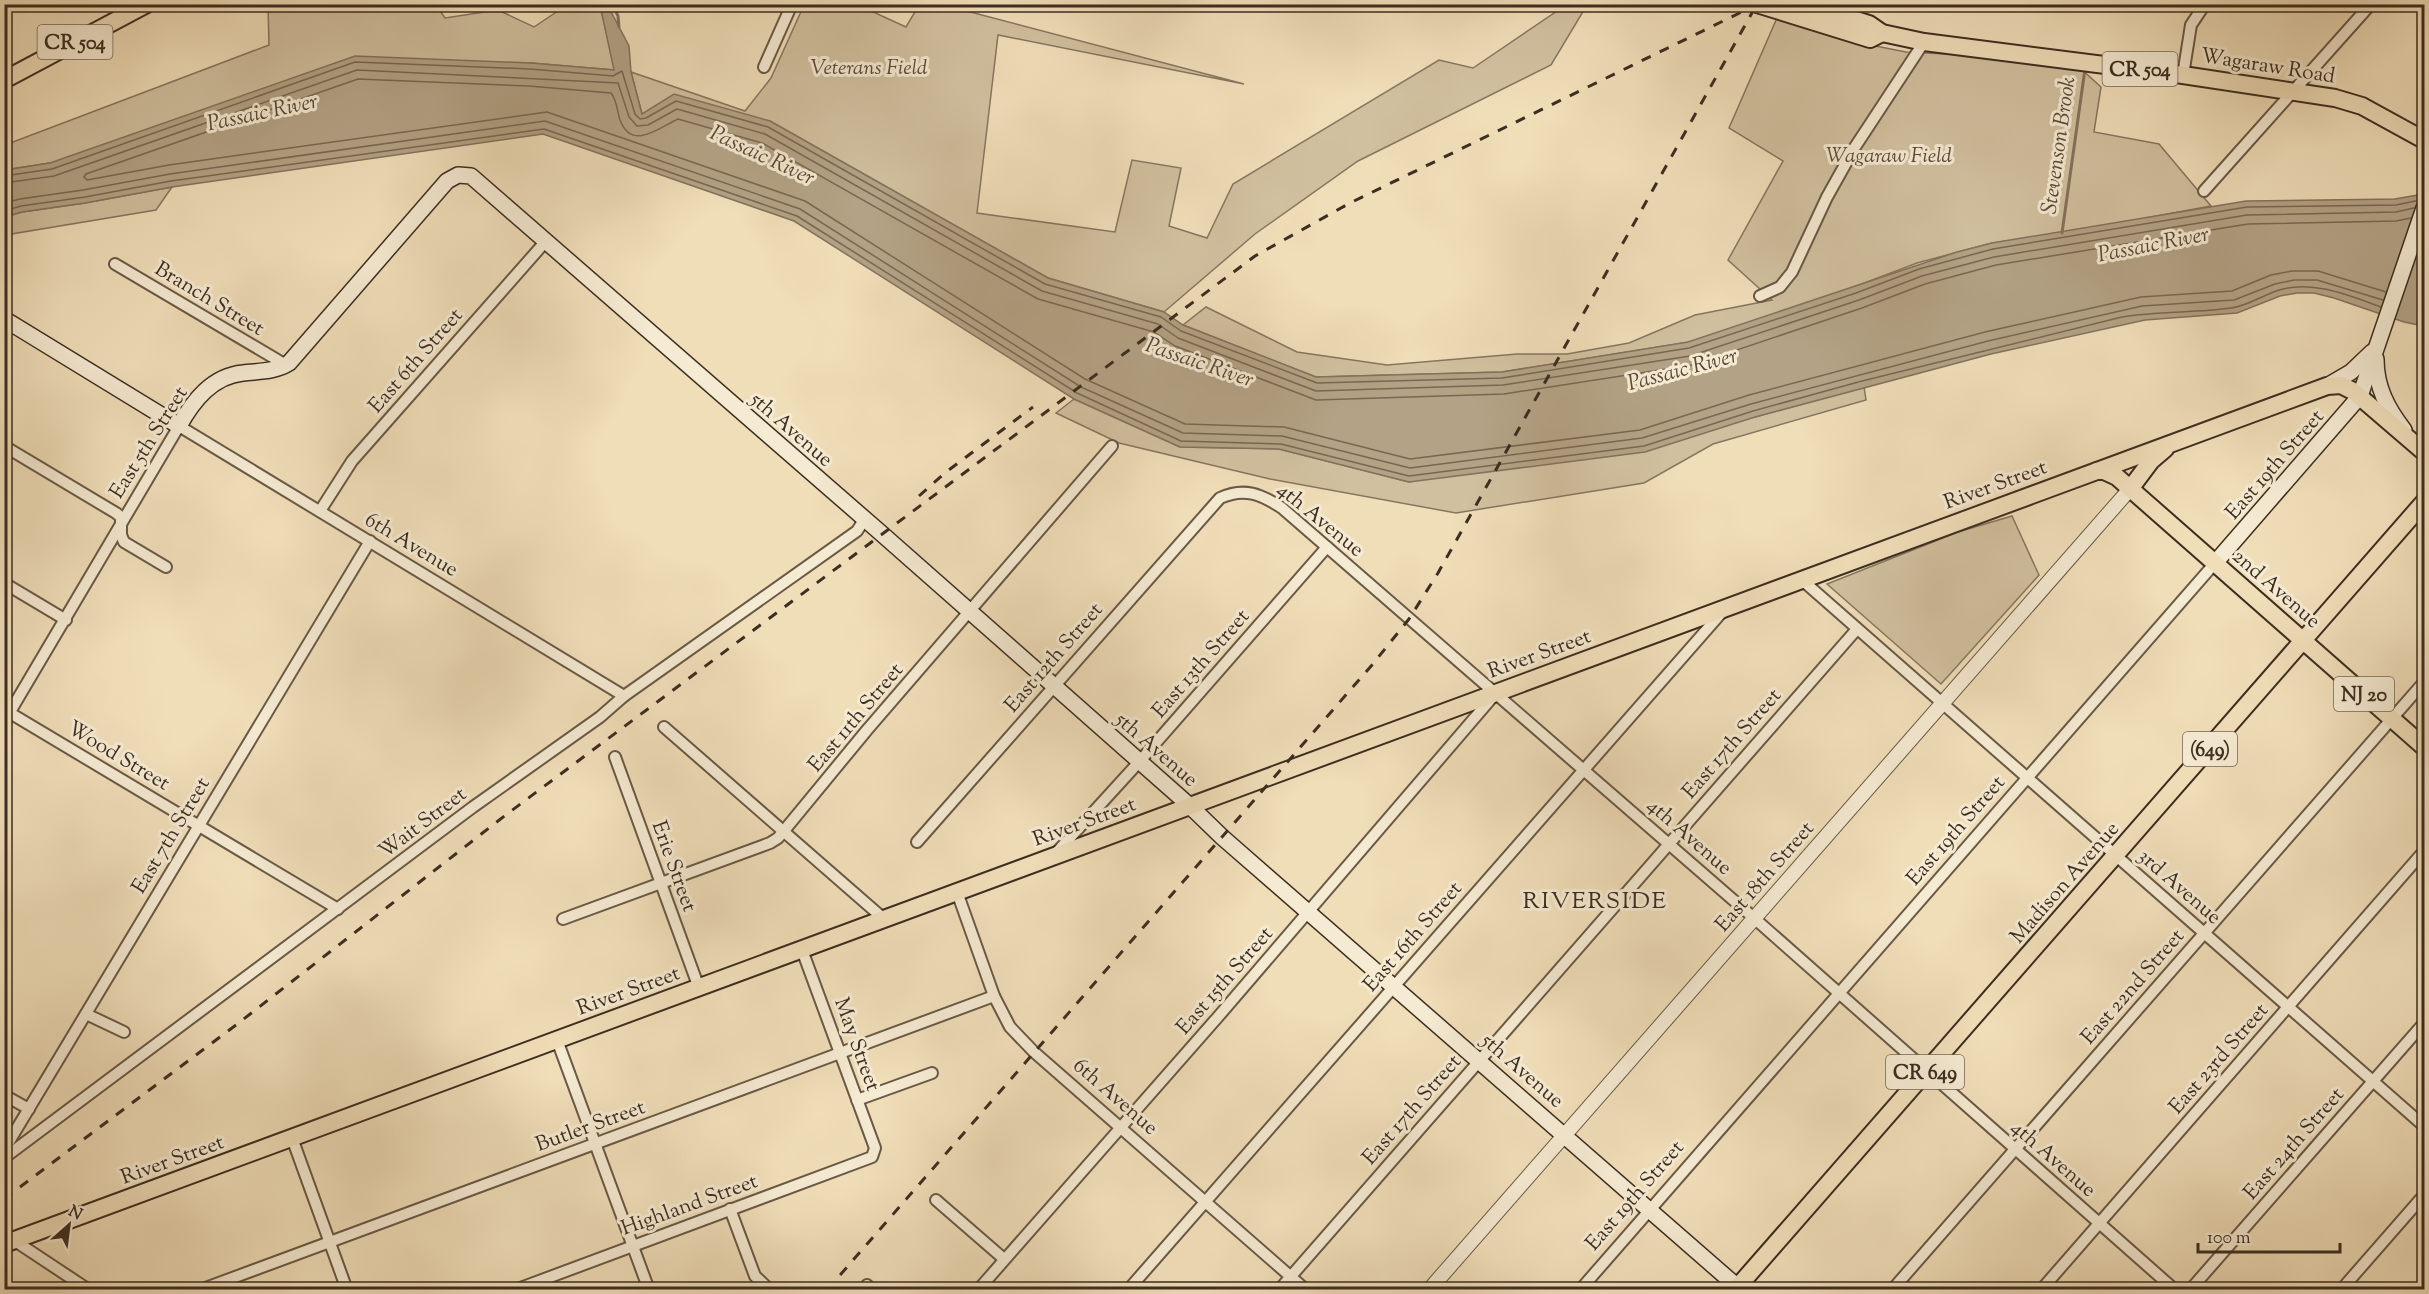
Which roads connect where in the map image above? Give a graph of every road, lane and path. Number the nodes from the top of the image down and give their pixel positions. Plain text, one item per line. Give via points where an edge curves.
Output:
1 (147, 4) edge
2 (792, 4) edge
3 (1757, 4) edge
4 (1806, 4) edge
5 (2205, 4) edge
6 (2371, 4) edge
7 (1882, 33) junction
8 (1924, 42) junction
9 (764, 67) dead end
10 (2183, 75) junction
11 (4, 80) edge
12 (2293, 91) junction
13 (2424, 140) edge
14 (2204, 191) dead end
15 (2424, 208) edge
16 (546, 241) junction
17 (115, 264) dead end
18 (1760, 296) dead end
19 (4, 319) edge
20 (2378, 344) junction
21 (286, 365) junction
22 (2327, 386) junction
23 (2360, 396) junction
24 (179, 426) junction
25 (2178, 440) junction
26 (4, 446) edge
27 (1112, 446) dead end
28 (2423, 451) edge
29 (2097, 471) junction
30 (2130, 489) junction
31 (1220, 498) joint
32 (2424, 502) edge
33 (320, 511) junction
34 (864, 520) junction
35 (122, 525) junction
36 (370, 540) junction
37 (1327, 547) junction
38 (2215, 563) junction
39 (166, 567) dead end
40 (1802, 580) junction
41 (4, 583) edge
42 (1725, 608) junction
43 (970, 613) junction
44 (66, 620) junction
45 (1857, 629) junction
46 (2304, 641) junction
47 (2424, 682) edge
48 (1054, 687) junction
49 (1496, 693) junction
50 (624, 696) junction
51 (1943, 704) junction
52 (6, 715) edge
53 (2392, 718) junction
54 (664, 727) dead end
55 (2424, 747) edge
56 (615, 757) dead end
57 (1139, 762) junction
58 (1583, 770) junction
59 (2028, 778) junction
60 (1190, 806) junction
61 (198, 825) junction
62 (784, 831) junction
63 (917, 842) dead end
64 (1669, 844) junction
65 (2424, 851) edge
66 (2116, 856) junction
67 (1053, 857) junction
68 (661, 883) junction
69 (957, 892) junction
70 (338, 909) junction
71 (1309, 911) junction
72 (1754, 918) junction
73 (563, 919) dead end
74 (884, 919) junction
75 (2204, 933) junction
76 (802, 950) junction
77 (1394, 986) junction
78 (699, 988) junction
79 (1839, 993) junction
80 (994, 996) junction
81 (2288, 1007) junction
82 (86, 1014) junction
83 (2424, 1023) edge
84 (123, 1032) dead end
85 (557, 1040) junction
86 (840, 1053) junction
87 (1480, 1060) junction
88 (1926, 1071) junction
89 (932, 1072) dead end
90 (2373, 1082) junction
91 (4, 1095) edge
92 (857, 1100) junction
93 (29, 1109) junction
94 (1120, 1126) junction
95 (2424, 1126) edge
96 (1564, 1135) junction
97 (292, 1138) junction
98 (595, 1144) junction
99 (2015, 1149) junction
100 (4, 1150) edge
101 (875, 1153) joint
102 (4, 1158) edge
103 (2424, 1195) edge
104 (936, 1200) dead end
105 (1206, 1202) junction
106 (730, 1209) junction
107 (1650, 1210) junction
108 (2099, 1223) junction
109 (10, 1242) edge
110 (330, 1242) junction
111 (633, 1245) junction
112 (1004, 1259) junction
113 (1291, 1276) junction
114 (1738, 1289) edge
115 (89, 1290) edge
116 (200, 1290) edge
117 (347, 1290) edge
118 (515, 1290) edge
119 (649, 1290) edge
120 (770, 1290) edge
121 (978, 1290) edge
122 (1128, 1290) edge
123 (1279, 1290) edge
124 (1306, 1290) edge
125 (1429, 1290) edge
126 (1580, 1290) edge
127 (1892, 1290) edge
128 (2041, 1290) edge
129 (2175, 1290) edge
130 (2190, 1290) edge
131 (2341, 1290) edge

1 - 11 main road, CR 504
2 - 9 street
3 - 7 main road, Wagaraw Road / CR 504 via 1870,39
4 - 7 main road, Wagaraw Road / CR 504 via 1869,24
5 - 10 street via 2191,25
6 - 12 street
7 - 8 main road, Wagaraw Road / CR 504
8 - 10 main road, Wagaraw Road / CR 504
8 - 18 street via 1849,157 1792,272 1780,287
10 - 12 main road, Wagaraw Road / CR 504
12 - 13 main road, Wagaraw Road / CR 504 via 2349,101
12 - 14 street
15 - 20 main road
16 - 21 main road via 471,176 454,176
16 - 33 street, East 6th Street via 352,461
16 - 34 main road, 5th Avenue
17 - 21 street, Branch Street
19 - 24 main road
20 - 22 main road, River Street via 2360,365
20 - 23 main road
20 - 28 main road via 2376,371 2381,394
21 - 24 main road, East 5th Street via 219,381 195,400
22 - 23 main road via 2341,385
22 - 25 main road, River Street
23 - 28 main road
23 - 38 main road, East 19th Street
24 - 33 street, 6th Avenue
24 - 35 street, East 5th Street
25 - 29 main road, River Street
25 - 30 main road, River Street via 2151,461
26 - 35 street via 116,513
27 - 43 street, East 11th Street
29 - 30 main road, 2nd Avenue via 2110,473
29 - 40 main road, River Street
30 - 38 main road, 2nd Avenue / NJ 20
30 - 51 street, East 18th Street
31 - 37 street, 4th Avenue via 1240,492 1263,495
31 - 48 street, East 12th Street
32 - 46 main road, Madison Avenue / (649)
33 - 36 street, 6th Avenue
34 - 43 main road, 5th Avenue
34 - 50 street, Wait Street via 857,531
35 - 39 street via 124,542
35 - 44 street, East 5th Street
36 - 50 street, 6th Avenue
36 - 61 street, East 7th Street
37 - 49 street, 4th Avenue
37 - 57 street, East 13th Street
38 - 46 main road, 2nd Avenue / NJ 20
38 - 59 street, East 19th Street
40 - 42 main road, River Street
40 - 45 street, 3rd Avenue
41 - 44 street
42 - 49 main road, River Street
42 - 58 street, East 16th Street
43 - 48 main road, 5th Avenue
43 - 62 street, East 11th Street via 867,729
44 - 52 street, East 5th Street
45 - 51 street, 3rd Avenue
45 - 64 street, East 17th Street
46 - 53 main road, 2nd Avenue / NJ 20
46 - 66 main road, Madison Avenue / (649)
47 - 53 street, East 22nd Street
48 - 57 main road, 5th Avenue
48 - 63 street, East 12th Street
49 - 58 street, 4th Avenue
49 - 60 main road, River Street
49 - 71 street, East 15th Street
50 - 70 street, Wait Street
51 - 59 street, 3rd Avenue
51 - 72 street, East 18th Street
52 - 61 street, Wood Street
53 - 55 main road, 2nd Avenue / NJ 20
53 - 75 street, East 22nd Street
54 - 62 street
56 - 68 street, Erie Street
57 - 60 main road, 5th Avenue
57 - 67 street, East 13th Street
58 - 64 street, 4th Avenue
58 - 77 street, East 16th Street
59 - 66 street, 3rd Avenue
59 - 79 street, East 19th Street
60 - 67 main road, River Street
60 - 71 main road, 5th Avenue
61 - 70 street, Wood Street
61 - 82 street, East 7th Street
62 - 68 street, East 11th Street via 770,843
62 - 74 street
64 - 72 street, 4th Avenue
64 - 87 street, East 17th Street
65 - 81 street, East 23rd Street
66 - 75 street, 3rd Avenue
66 - 88 main road, Madison Avenue / CR 649
67 - 69 main road, River Street
68 - 73 street, East 11th Street
68 - 78 street, Erie Street
69 - 74 main road, River Street
69 - 80 street, 6th Avenue
70 - 102 street, Wait Street
71 - 77 main road, 5th Avenue
71 - 94 street, East 15th Street
72 - 79 street, 4th Avenue
72 - 96 street, East 18th Street
74 - 76 main road, River Street
75 - 81 street, 3rd Avenue
75 - 99 street, East 22nd Street
76 - 78 main road, River Street
76 - 86 street, May Street
77 - 87 main road, 5th Avenue
77 - 105 street, East 16th Street
78 - 85 main road, River Street
79 - 88 street, 4th Avenue
79 - 107 street, East 19th Street
80 - 86 street, Butler Street
80 - 94 street, 6th Avenue via 1010,1027 1034,1052
81 - 90 street, 3rd Avenue
81 - 108 street, East 23rd Street
82 - 84 street
82 - 93 street, East 7th Street
83 - 90 street, East 24th Street
85 - 97 main road, River Street
85 - 98 street
86 - 92 street, May Street
86 - 98 street, Butler Street
87 - 96 main road, 5th Avenue
87 - 113 street, East 17th Street
88 - 99 street, 4th Avenue
88 - 114 main road, Madison Avenue / CR 649
89 - 92 street
90 - 95 street, 3rd Avenue
90 - 130 street, East 24th Street
91 - 93 street
92 - 101 street, May Street
93 - 100 street, East 7th Street
94 - 105 street, 6th Avenue
94 - 112 street, East 15th Street
96 - 107 main road, 5th Avenue
96 - 125 street, East 18th Street
97 - 109 main road, River Street
97 - 110 street
98 - 110 street, Butler Street
98 - 111 street
99 - 108 street, 4th Avenue
99 - 127 street, East 22nd Street
101 - 106 street, Highland Street
103 - 131 street
104 - 112 street
105 - 113 street, 6th Avenue
105 - 122 street, East 16th Street
106 - 111 street, Highland Street
106 - 120 street via 755,1276
107 - 114 main road, 5th Avenue
107 - 126 street, East 19th Street
108 - 128 street, East 23rd Street
108 - 129 street, 4th Avenue
109 - 115 street
110 - 116 street, Butler Street
110 - 117 street
111 - 118 street, Highland Street
111 - 119 street
112 - 121 street, East 15th Street
113 - 123 street, East 17th Street
113 - 124 street, 6th Avenue

